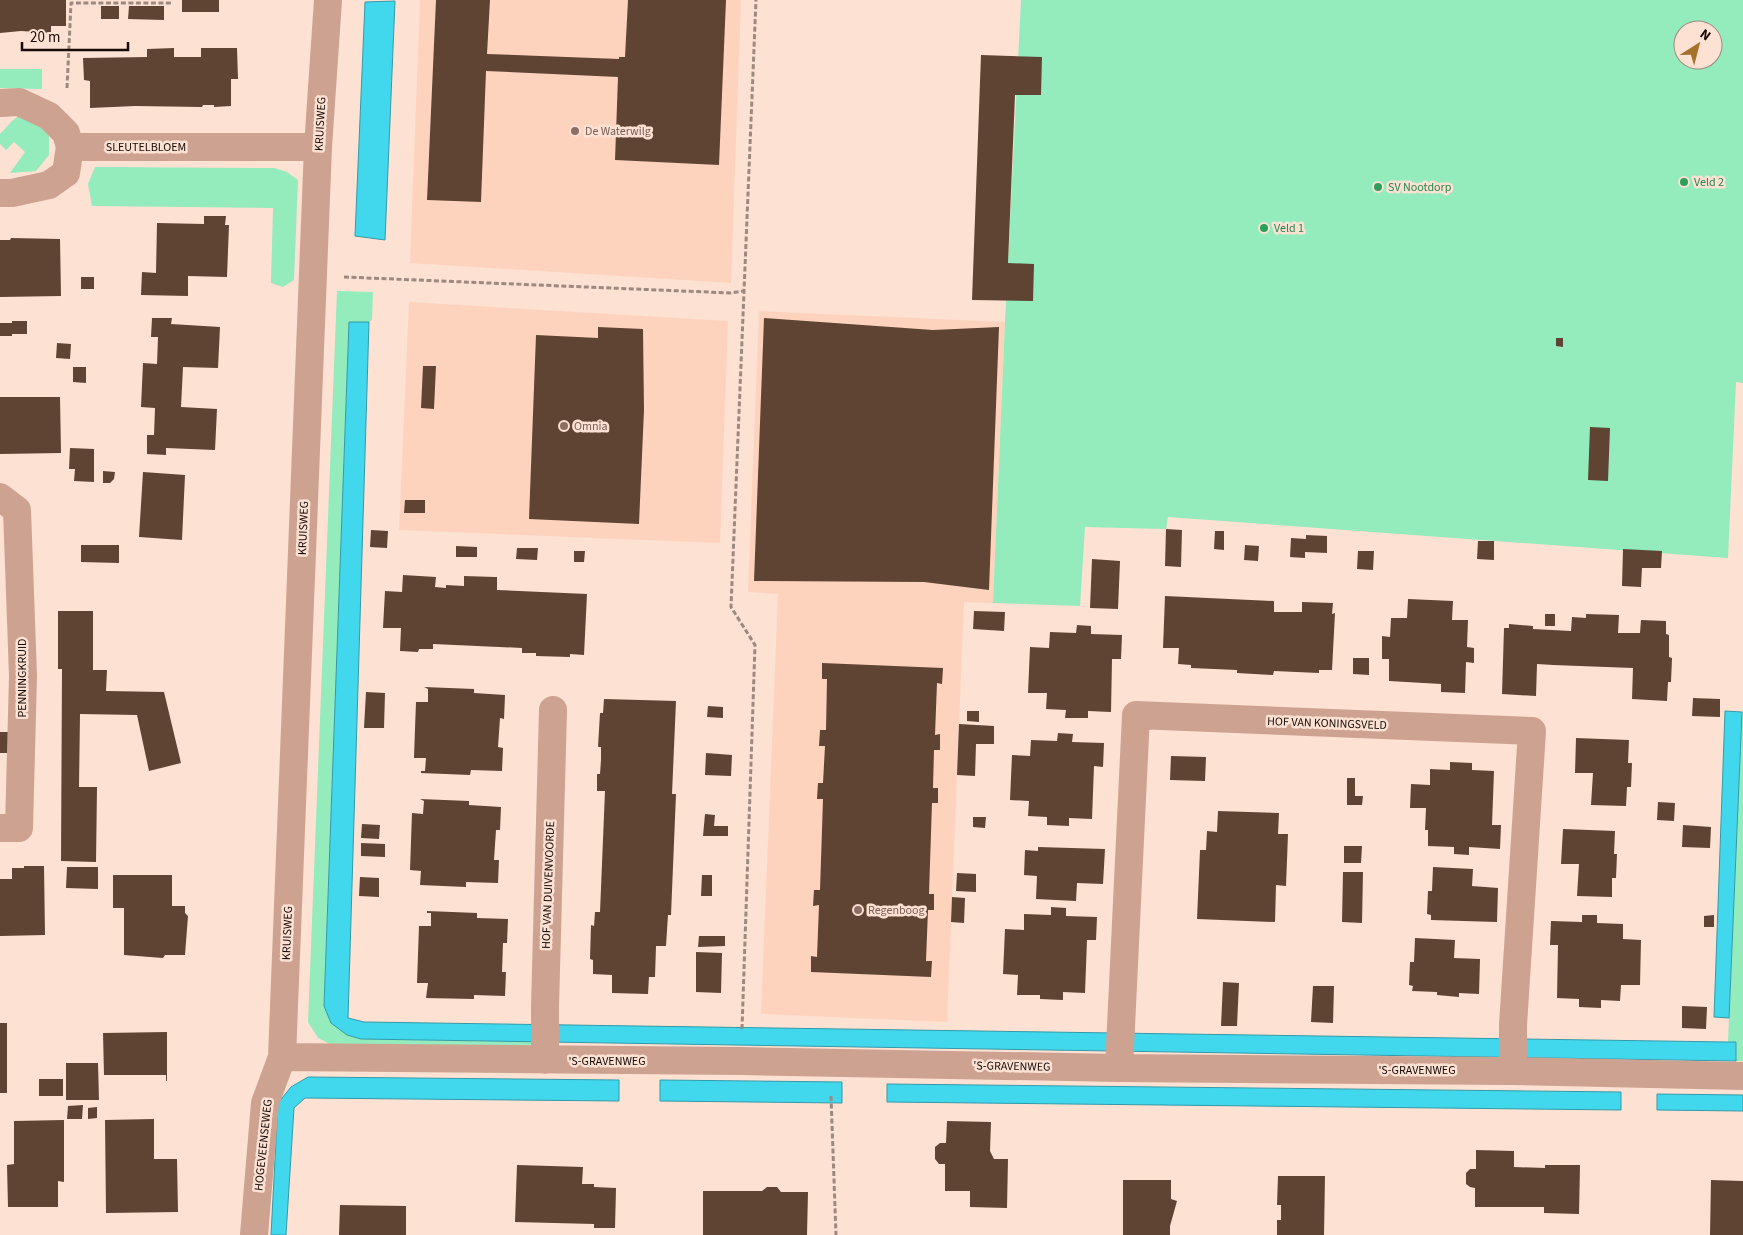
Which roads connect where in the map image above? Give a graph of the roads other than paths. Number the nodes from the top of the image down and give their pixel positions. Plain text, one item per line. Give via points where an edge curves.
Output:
1 (328, 0) edge
2 (0, 103) edge
3 (70, 147) junction
4 (318, 147) junction
5 (0, 193) edge
6 (9, 504) edge
7 (553, 710) dead end
8 (0, 828) edge
9 (282, 1057) junction
10 (545, 1060) junction
11 (1119, 1062) junction
12 (1513, 1067) junction
13 (1743, 1076) edge
14 (254, 1235) edge

1 - 4 street, KRUISWEG
2 - 3 street via 19,102 49,116 66,134
3 - 4 street, SLEUTELBLOEM
3 - 5 street via 66,173 48,185
4 - 9 street, KRUISWEG
6 - 8 street, PENNINGKRUID via 23,676 19,828
7 - 10 street, HOF VAN DUIVENVOORDE
9 - 10 street, 'S-GRAVENWEG
9 - 14 street, HOGEVEENSEWEG via 265,1103
10 - 11 street, 'S-GRAVENWEG
11 - 12 street, 'S-GRAVENWEG
11 - 12 street, HOF VAN KONINGSVELD via 1136,715 1532,731
12 - 13 street, 'S-GRAVENWEG

